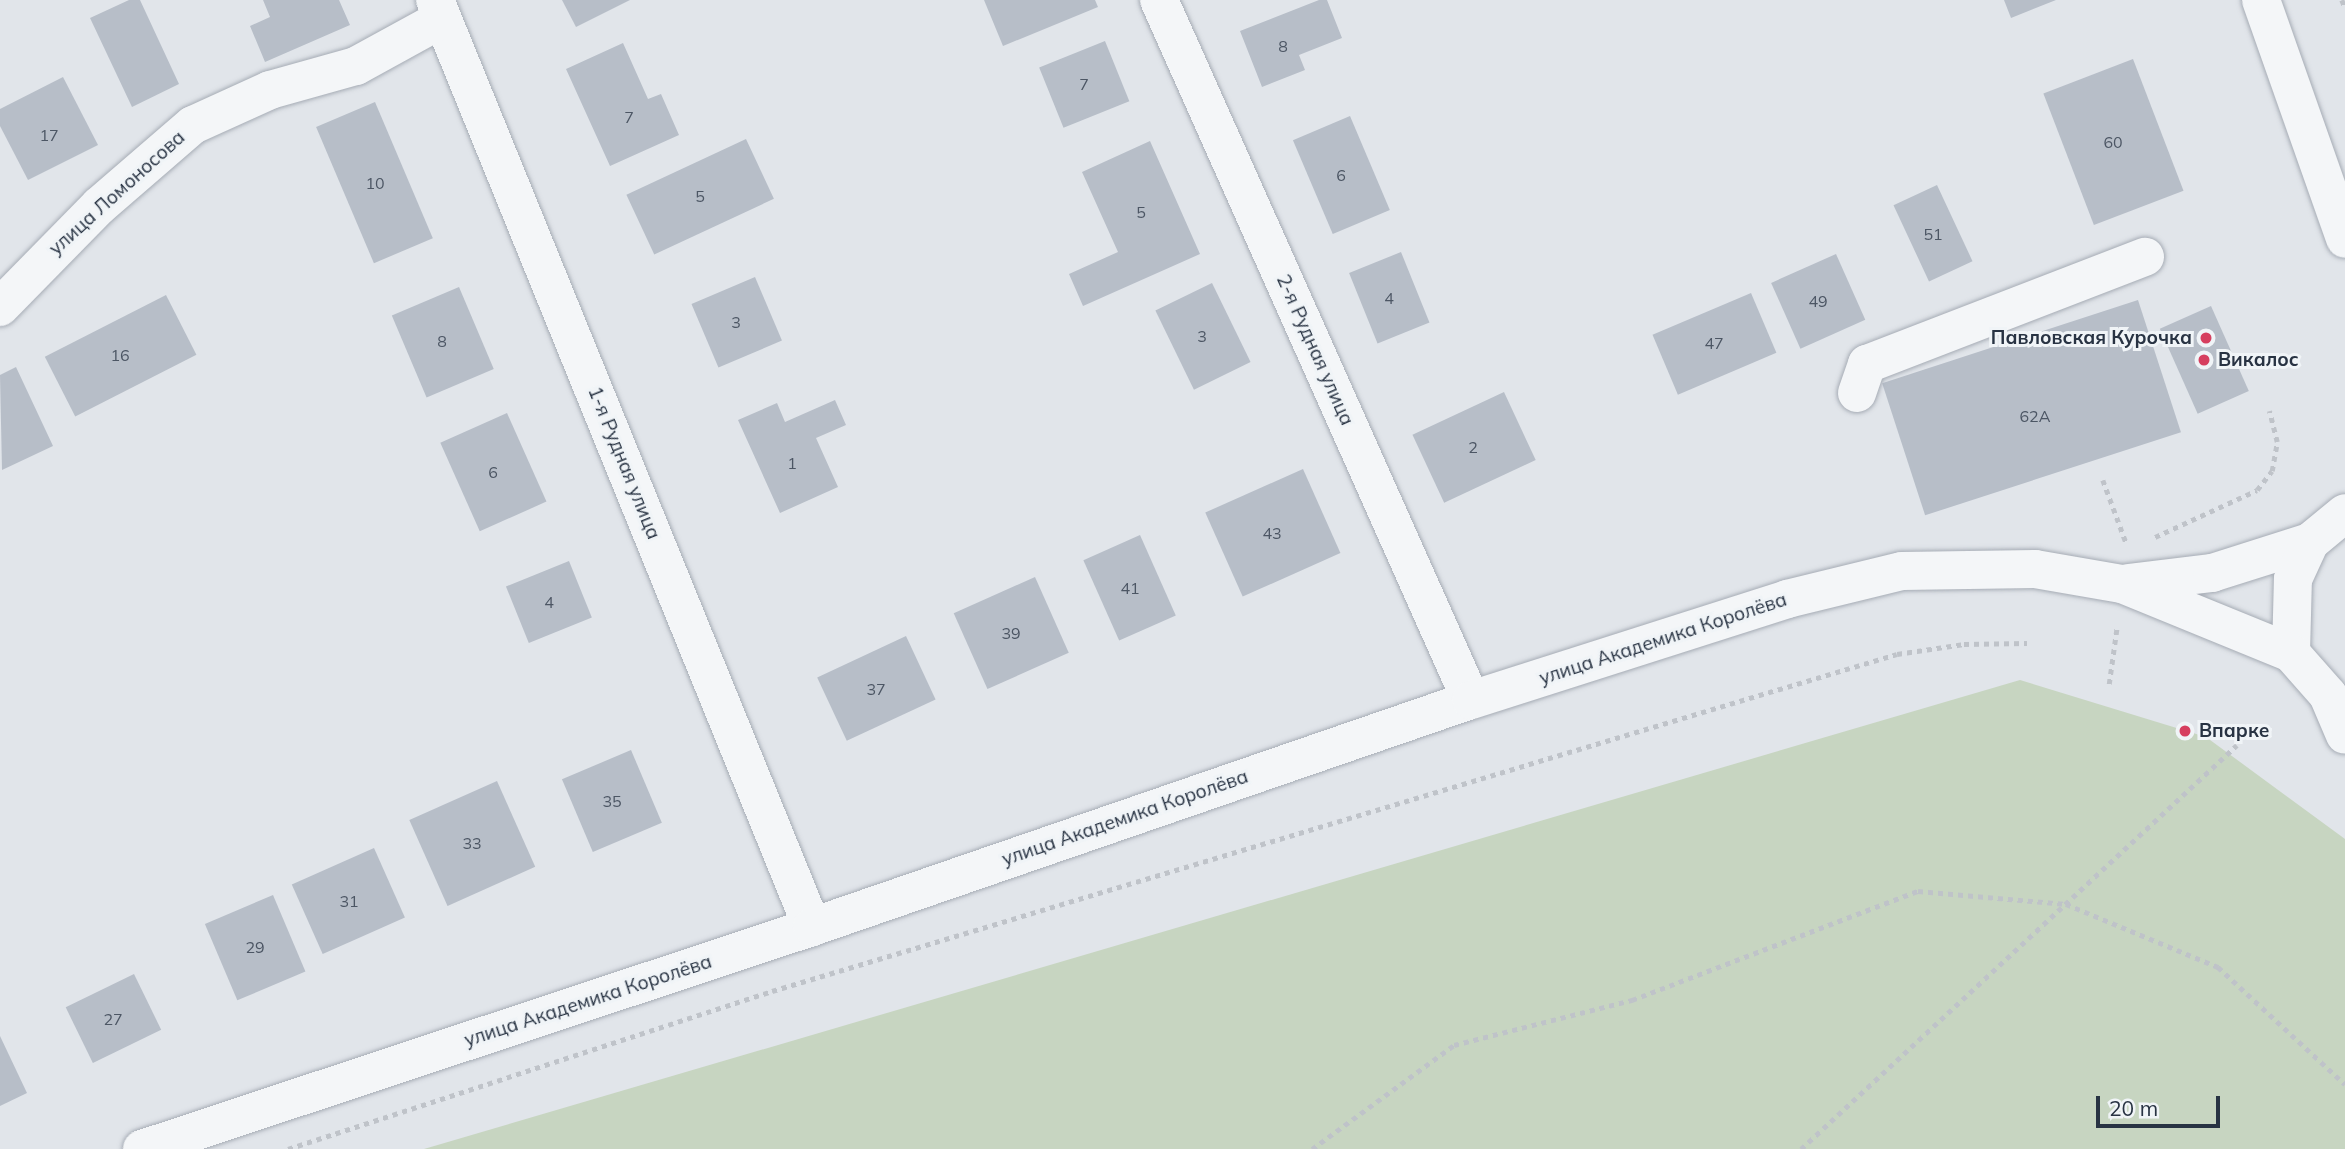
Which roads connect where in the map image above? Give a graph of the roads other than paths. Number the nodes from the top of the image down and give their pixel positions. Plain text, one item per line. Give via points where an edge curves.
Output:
1 (1159, 0) edge
2 (2261, 0) edge
3 (438, 9) edge
4 (2345, 239) edge
5 (2145, 257) dead end
6 (0, 307) edge
7 (1857, 393) dead end
8 (2345, 513) edge
9 (2310, 542) junction
10 (2120, 599) junction
11 (2291, 653) junction
12 (2336, 698) edge
13 (1471, 700) junction
14 (2345, 735) edge
15 (812, 928) junction
16 (142, 1149) edge

1 - 13 street, 2-я Рудная улица
2 - 4 street
3 - 6 street, улица Ломоносова via 356,66 270,90 193,125 99,205
3 - 15 street, 1-я Рудная улица
5 - 7 street via 1867,364
8 - 9 street
9 - 10 street
9 - 11 street via 2293,579
10 - 11 street
10 - 13 street, улица Академика Королёва via 2035,569 1902,571 1787,598
11 - 12 street
12 - 14 street
13 - 15 street, улица Академика Королёва
15 - 16 street, улица Академика Королёва

